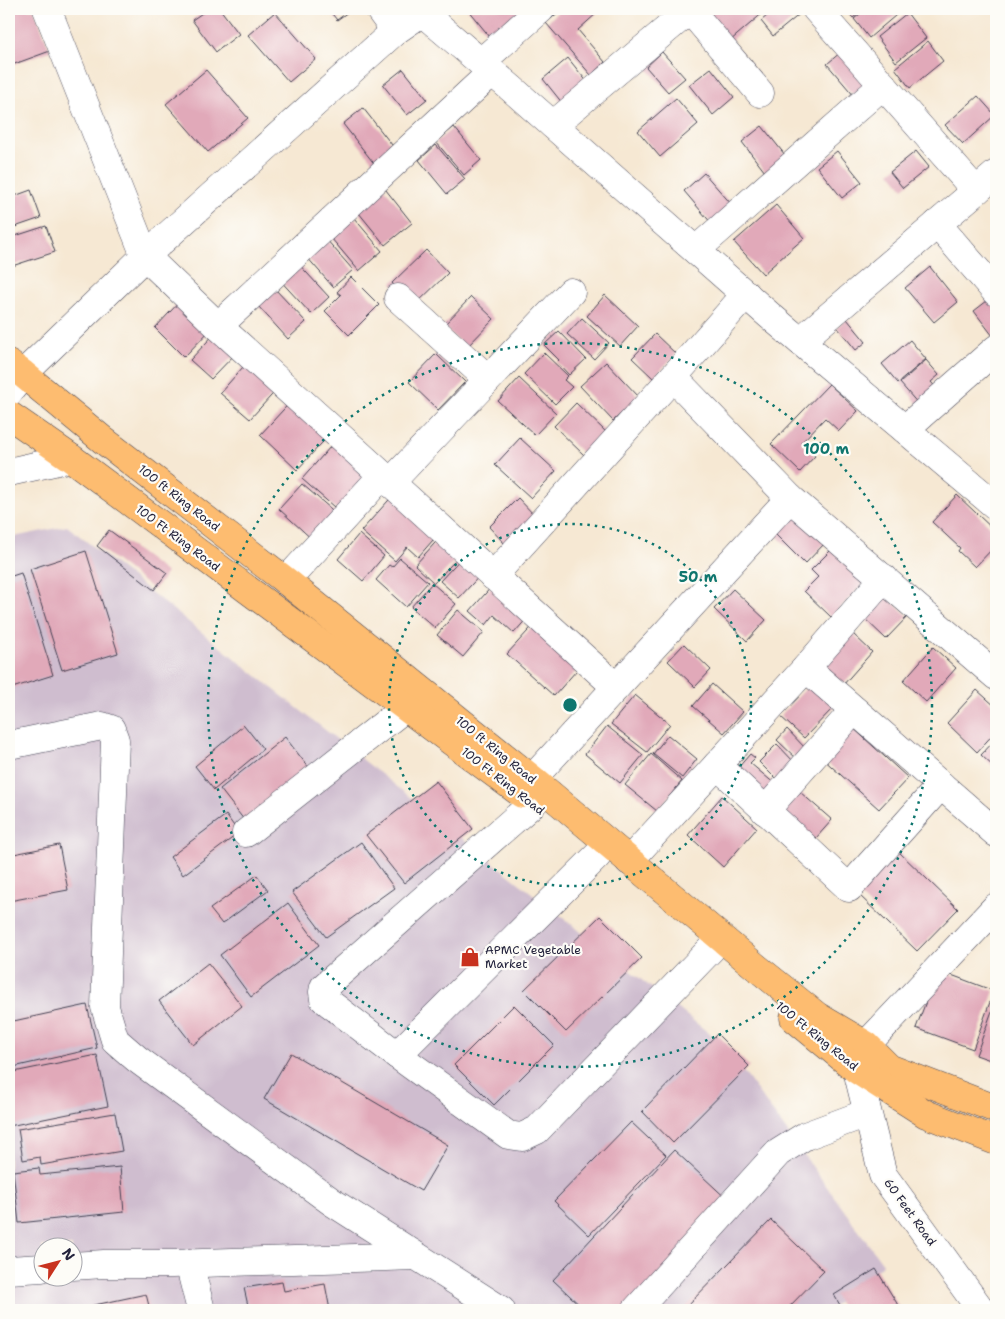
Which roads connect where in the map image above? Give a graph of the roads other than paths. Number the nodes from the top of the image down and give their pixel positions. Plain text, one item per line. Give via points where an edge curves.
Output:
1 (47, 9) edge
2 (379, 9) edge
3 (542, 9) edge
4 (690, 9) edge
5 (816, 9) edge
6 (425, 11) edge
7 (395, 31) junction
8 (487, 67) junction
9 (883, 85) junction
10 (760, 93) dead end
11 (553, 125) junction
12 (986, 182) edge
13 (937, 224) junction
14 (696, 250) junction
15 (145, 256) junction
16 (571, 292) dead end
17 (996, 292) edge
18 (746, 294) junction
19 (398, 298) dead end
20 (218, 326) junction
21 (800, 341) junction
22 (996, 349) edge
23 (14, 377) edge
24 (673, 377) junction
25 (488, 380) junction
26 (9, 415) edge
27 (905, 428) junction
28 (71, 458) junction
29 (9, 472) edge
30 (386, 479) junction
31 (790, 498) junction
32 (996, 506) edge
33 (493, 576) junction
34 (884, 578) junction
35 (286, 581) junction
36 (806, 668) junction
37 (996, 676) edge
38 (616, 687) junction
39 (406, 707) junction
40 (854, 710) junction
41 (9, 745) edge
42 (716, 765) junction
43 (941, 785) junction
44 (528, 791) junction
45 (766, 811) junction
46 (246, 833) dead end
47 (996, 833) edge
48 (597, 856) junction
49 (629, 860) junction
50 (996, 909) edge
51 (711, 949) junction
52 (397, 1055) junction
53 (861, 1057) junction
54 (996, 1109) edge
55 (868, 1112) junction
56 (996, 1141) edge
57 (416, 1256) junction
58 (189, 1263) junction
59 (82, 1265) edge
60 (32, 1269) edge
61 (9, 1270) edge
62 (201, 1310) edge
63 (501, 1310) edge
64 (636, 1310) edge
65 (981, 1310) edge

1 - 15 street
2 - 7 street
3 - 8 street
4 - 10 street
4 - 11 street
5 - 9 street
6 - 7 street
6 - 8 street
7 - 15 street
8 - 11 street
8 - 20 street
9 - 12 street
9 - 14 street
11 - 14 street
12 - 13 street
13 - 17 street
13 - 21 street
14 - 18 street
15 - 20 street
15 - 23 street
16 - 25 street
18 - 21 street
18 - 24 street
19 - 25 street
20 - 30 street
21 - 27 street
22 - 27 street
23 - 35 main road, 100 ft Ring Road via 103,440
24 - 31 street
24 - 33 street
25 - 30 street
26 - 28 main road, 100 Ft Ring Road
27 - 32 street
28 - 29 street
28 - 39 main road, 100 Ft Ring Road
30 - 33 street
30 - 35 street
31 - 34 street
31 - 38 street
33 - 38 street
34 - 36 street
34 - 37 street
35 - 44 main road, 100 ft Ring Road
36 - 40 street
36 - 42 street
38 - 44 street
39 - 44 main road, 100 Ft Ring Road
39 - 46 street
40 - 43 street
40 - 45 street
41 - 57 street via 102,726 112,728 116,740 105,1007 116,1040 137,1059 332,1202
42 - 45 street
42 - 49 street
43 - 45 street via 849,888
43 - 47 street
44 - 48 main road, 100 Ft Ring Road
44 - 49 main road, 100 ft Ring Road
44 - 52 street via 324,987 324,999
48 - 51 main road, 100 Ft Ring Road
48 - 52 street
49 - 53 main road, 100 ft Ring Road via 817,1016
50 - 53 street
51 - 52 street via 537,1130 522,1137 508,1136
51 - 53 main road, 100 Ft Ring Road
53 - 54 main road, 100 ft Ring Road
53 - 55 street, 60 Feet Road
53 - 56 main road, 100 Ft Ring Road via 926,1114
55 - 64 street via 805,1136 778,1154
55 - 65 street, 60 Feet Road via 883,1174
57 - 58 street
57 - 63 street
58 - 59 street
58 - 62 street
60 - 61 street

